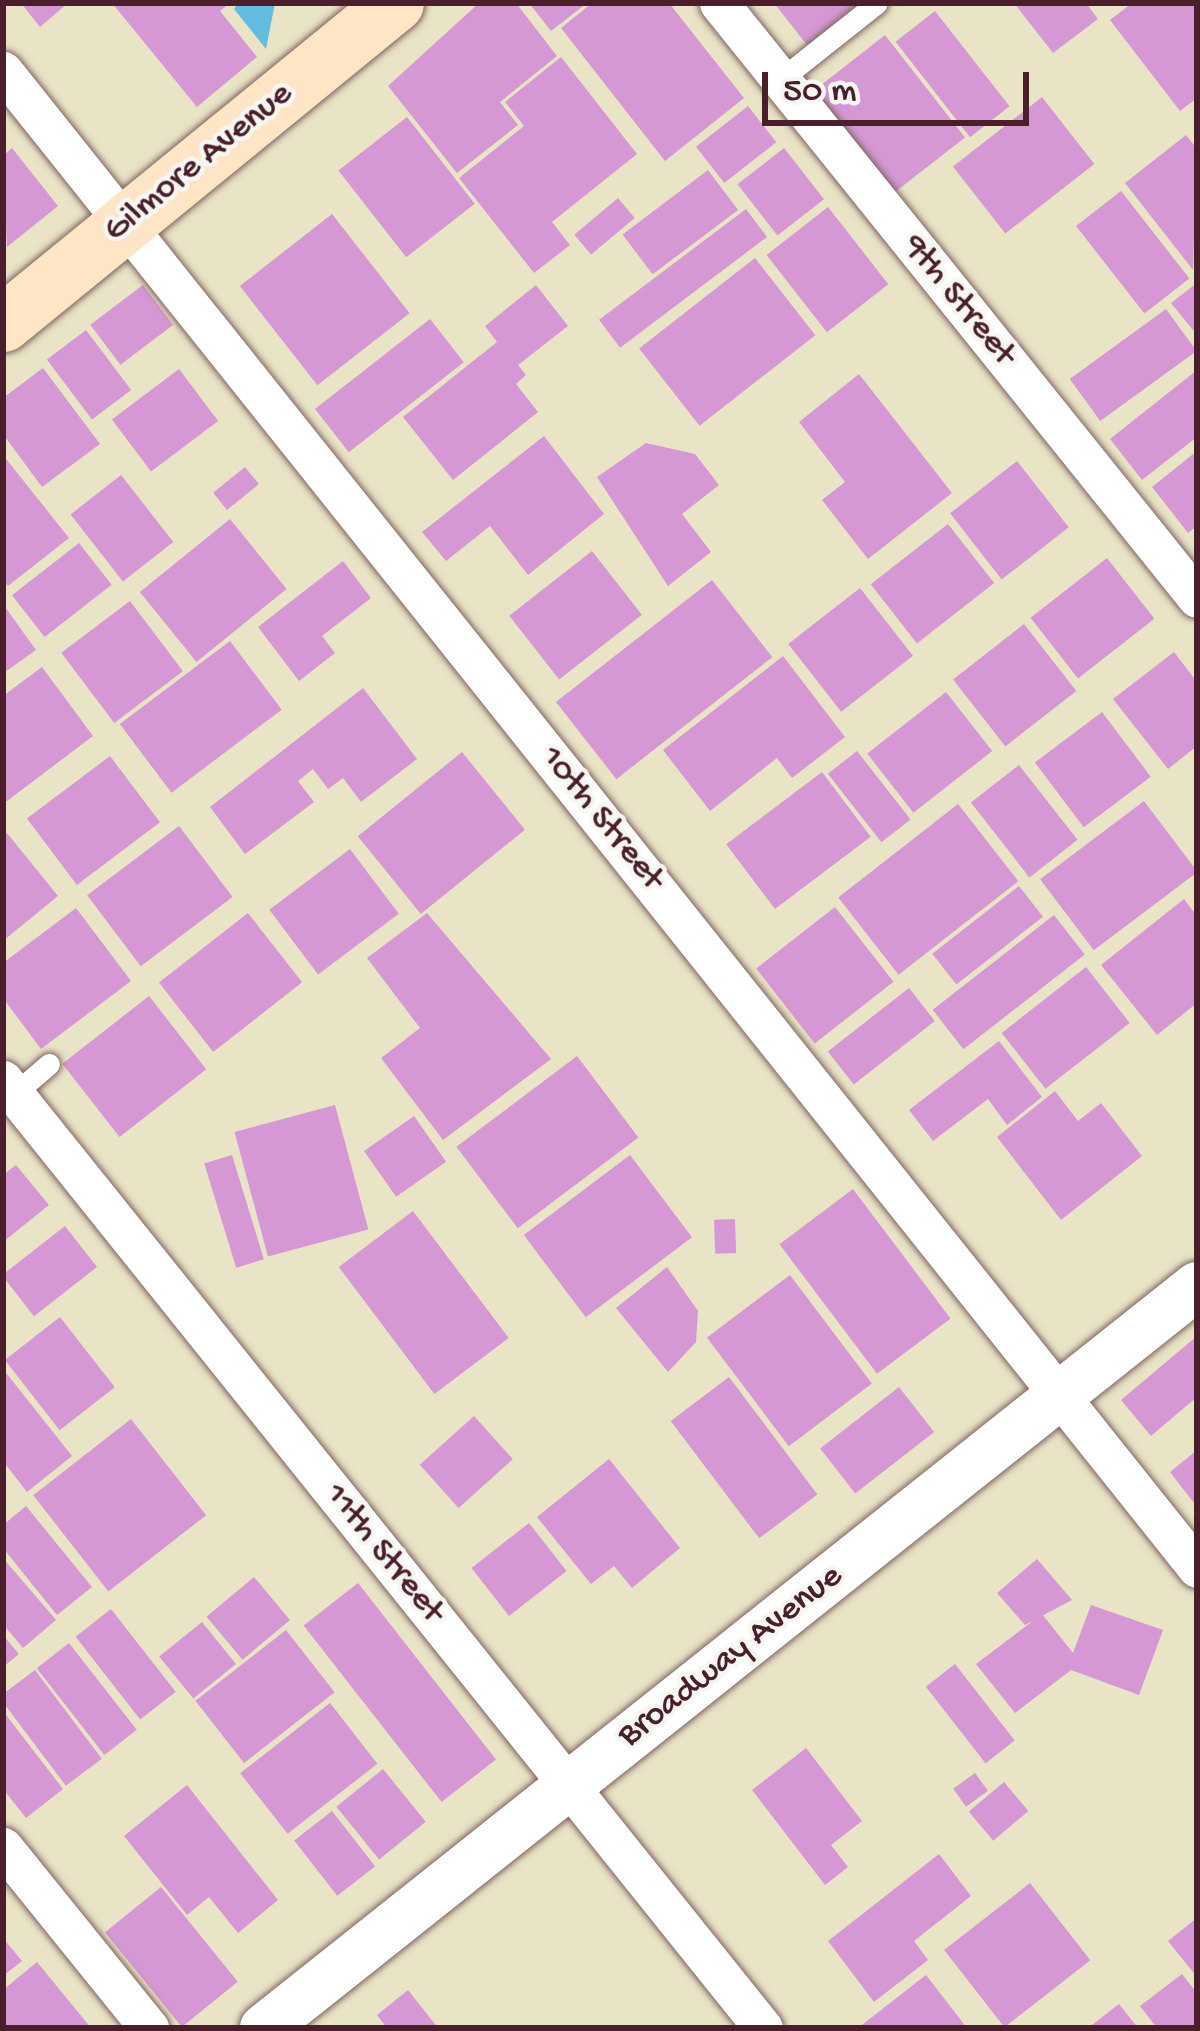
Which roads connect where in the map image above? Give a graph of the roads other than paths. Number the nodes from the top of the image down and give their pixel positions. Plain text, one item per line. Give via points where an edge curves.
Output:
1 (395, 3) edge
2 (719, 3) edge
3 (877, 3) edge
4 (3, 71) edge
5 (781, 80) junction
6 (124, 224) junction
7 (3, 323) edge
8 (1197, 598) edge
9 (49, 1064) dead end
10 (8, 1087) edge
11 (1197, 1286) edge
12 (1060, 1395) junction
13 (1197, 1568) edge
14 (569, 1785) junction
15 (3, 1847) edge
16 (149, 2028) edge
17 (264, 2028) edge
18 (764, 2028) edge

1 - 6 main road, Gilmore Avenue
2 - 5 street, 9th Street
3 - 5 lane
4 - 6 street, 10th Street
5 - 8 street, 9th Street
6 - 7 main road, Gilmore Avenue
6 - 12 street, 10th Street
9 - 10 lane
10 - 14 street, 11th Street
11 - 12 street, Broadway Avenue
12 - 13 street, 10th Street
12 - 14 street, Broadway Avenue
14 - 17 street, Broadway Avenue
14 - 18 street, 11th Street
15 - 16 street

